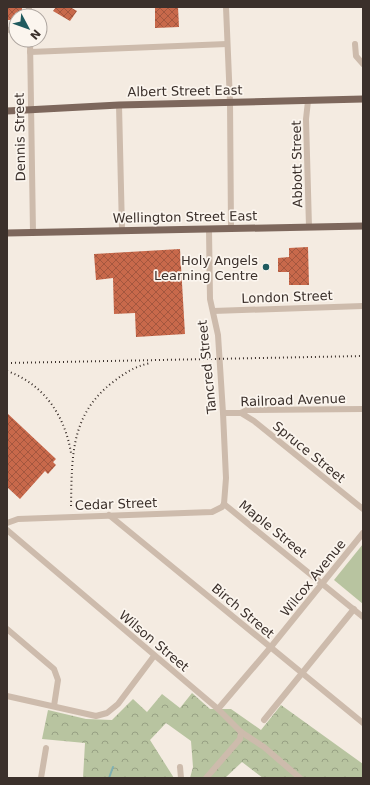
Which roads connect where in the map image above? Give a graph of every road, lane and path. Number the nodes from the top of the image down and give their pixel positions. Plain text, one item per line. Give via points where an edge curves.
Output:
1 (226, 7) edge
2 (227, 44) junction
3 (355, 44) dead end
4 (30, 48) edge
5 (30, 52) junction
6 (363, 64) edge
7 (363, 99) edge
8 (308, 101) junction
9 (230, 102) junction
10 (119, 105) junction
11 (31, 110) junction
12 (7, 111) edge
13 (363, 226) edge
14 (308, 227) junction
15 (231, 228) junction
16 (209, 229) junction
17 (122, 230) junction
18 (7, 233) edge
19 (33, 233) junction
20 (363, 306) edge
21 (213, 310) junction
22 (363, 409) edge
23 (223, 413) junction
24 (241, 413) junction
25 (224, 504) junction
26 (363, 509) edge
27 (109, 515) junction
28 (7, 523) edge
29 (7, 530) edge
30 (363, 533) edge
31 (322, 583) junction
32 (354, 609) junction
33 (363, 617) edge
34 (7, 629) edge
35 (270, 648) junction
36 (154, 656) junction
37 (301, 673) junction
38 (7, 696) edge
39 (54, 706) junction
40 (218, 709) junction
41 (264, 720) dead end
42 (363, 723) edge
43 (241, 732) junction
44 (46, 748) dead end
45 (180, 767) dead end
46 (41, 778) edge
47 (181, 778) edge
48 (206, 778) edge
49 (300, 778) edge

1 - 2 street
2 - 5 street
2 - 9 street
3 - 6 street via 356,56
4 - 5 street, Dennis Street
5 - 11 street, Dennis Street
7 - 8 main road, Albert Street East
8 - 9 main road, Albert Street East
8 - 14 street, Abbott Street
9 - 10 main road, Albert Street East
9 - 15 street
10 - 11 main road, Albert Street East
10 - 17 street
11 - 12 main road, Albert Street East
11 - 19 street, Dennis Street
13 - 14 main road, Wellington Street East
14 - 15 main road, Wellington Street East
15 - 16 main road, Wellington Street East
16 - 17 main road, Wellington Street East
16 - 21 street, Tancred Street via 210,299
17 - 19 main road, Wellington Street East
18 - 19 main road, Wellington Street East
20 - 21 street, London Street
21 - 23 street, Tancred Street via 218,335
22 - 24 street, Railroad Avenue via 247,410
23 - 24 street, Railroad Avenue
23 - 25 street, Tancred Street via 226,478
24 - 26 street, Spruce Street
25 - 27 street, Cedar Street via 212,512
25 - 31 street, Maple Street
27 - 28 street, Cedar Street via 18,519
27 - 35 street, Birch Street
29 - 36 street, Wilson Street
30 - 31 street, Wilcox Avenue
31 - 32 street, Maple Street
31 - 35 street, Wilcox Avenue
32 - 33 street, Maple Street
32 - 37 street
34 - 39 street via 54,669 58,680
35 - 37 street, Birch Street
35 - 40 street, Wilcox Avenue
36 - 39 street via 118,704 107,713 96,716
36 - 40 street, Wilson Street
37 - 41 street
37 - 42 street, Birch Street
38 - 39 street
40 - 43 street, Wilson Street
43 - 48 street via 240,739
43 - 49 street, Wilson Street via 264,747
44 - 46 street
45 - 47 street

